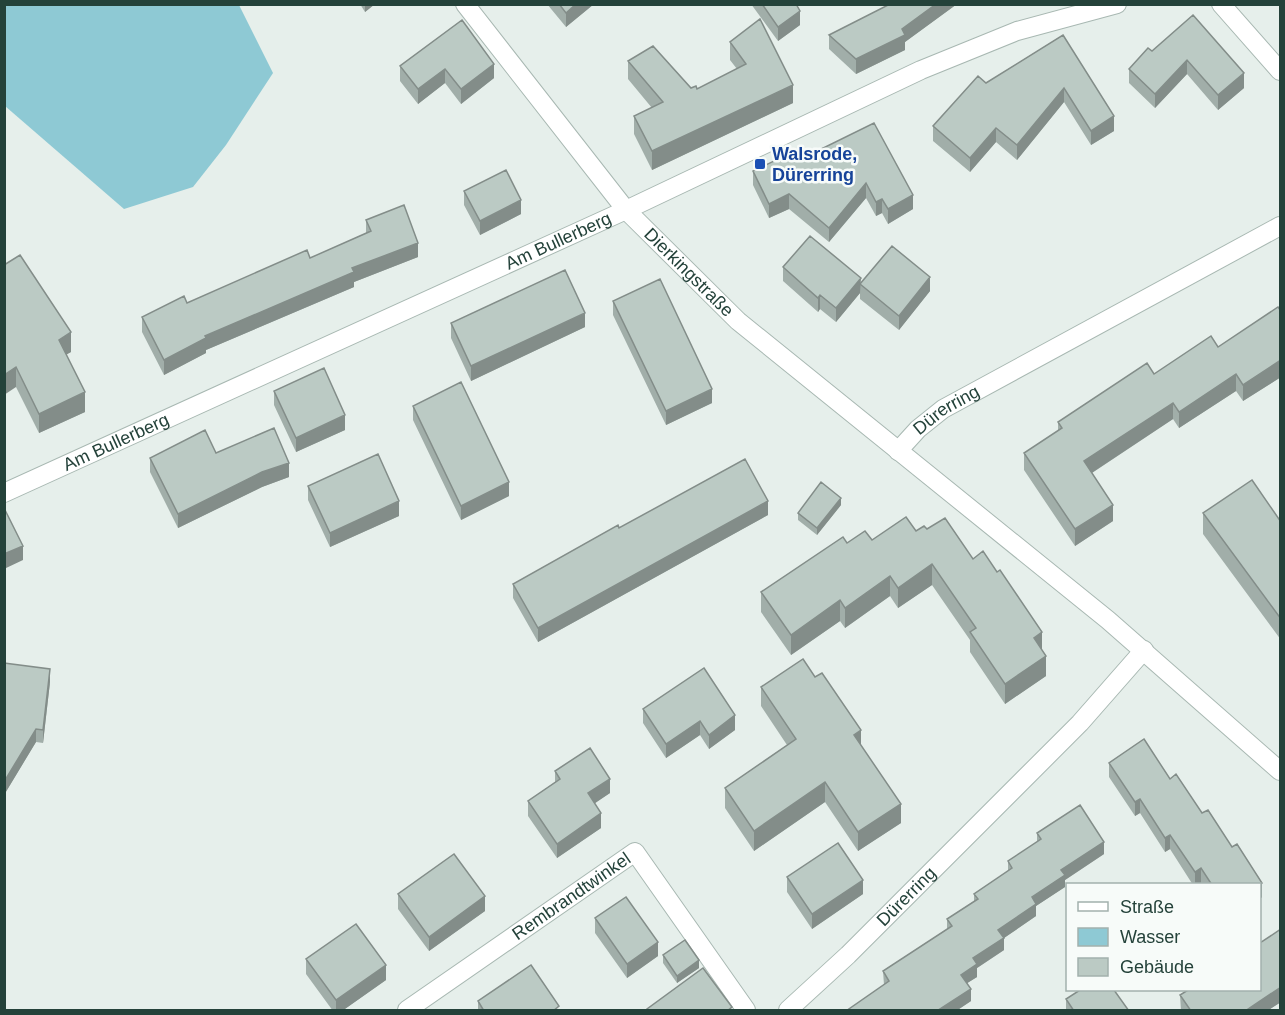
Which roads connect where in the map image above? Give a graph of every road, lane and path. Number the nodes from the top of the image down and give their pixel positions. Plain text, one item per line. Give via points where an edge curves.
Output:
1 (465, 4) edge
2 (1117, 4) edge
3 (1221, 4) edge
4 (1281, 71) edge
5 (626, 210) junction
6 (1281, 226) edge
7 (898, 451) junction
8 (4, 493) edge
9 (1144, 650) junction
10 (1281, 771) edge
11 (407, 1011) edge
12 (746, 1011) edge
13 (788, 1011) edge

1 - 5 street, Dierkingstraße
2 - 5 street, Am Bullerberg via 1017,31 921,70
3 - 4 street
5 - 7 street, Dierkingstraße via 738,321
5 - 8 street, Am Bullerberg
6 - 7 street, Dürerring via 944,409
7 - 9 street, Dürerring
9 - 10 street, Dürerring
9 - 13 street, Dürerring via 1080,723
11 - 12 street, Rembrandtwinkel via 634,852

